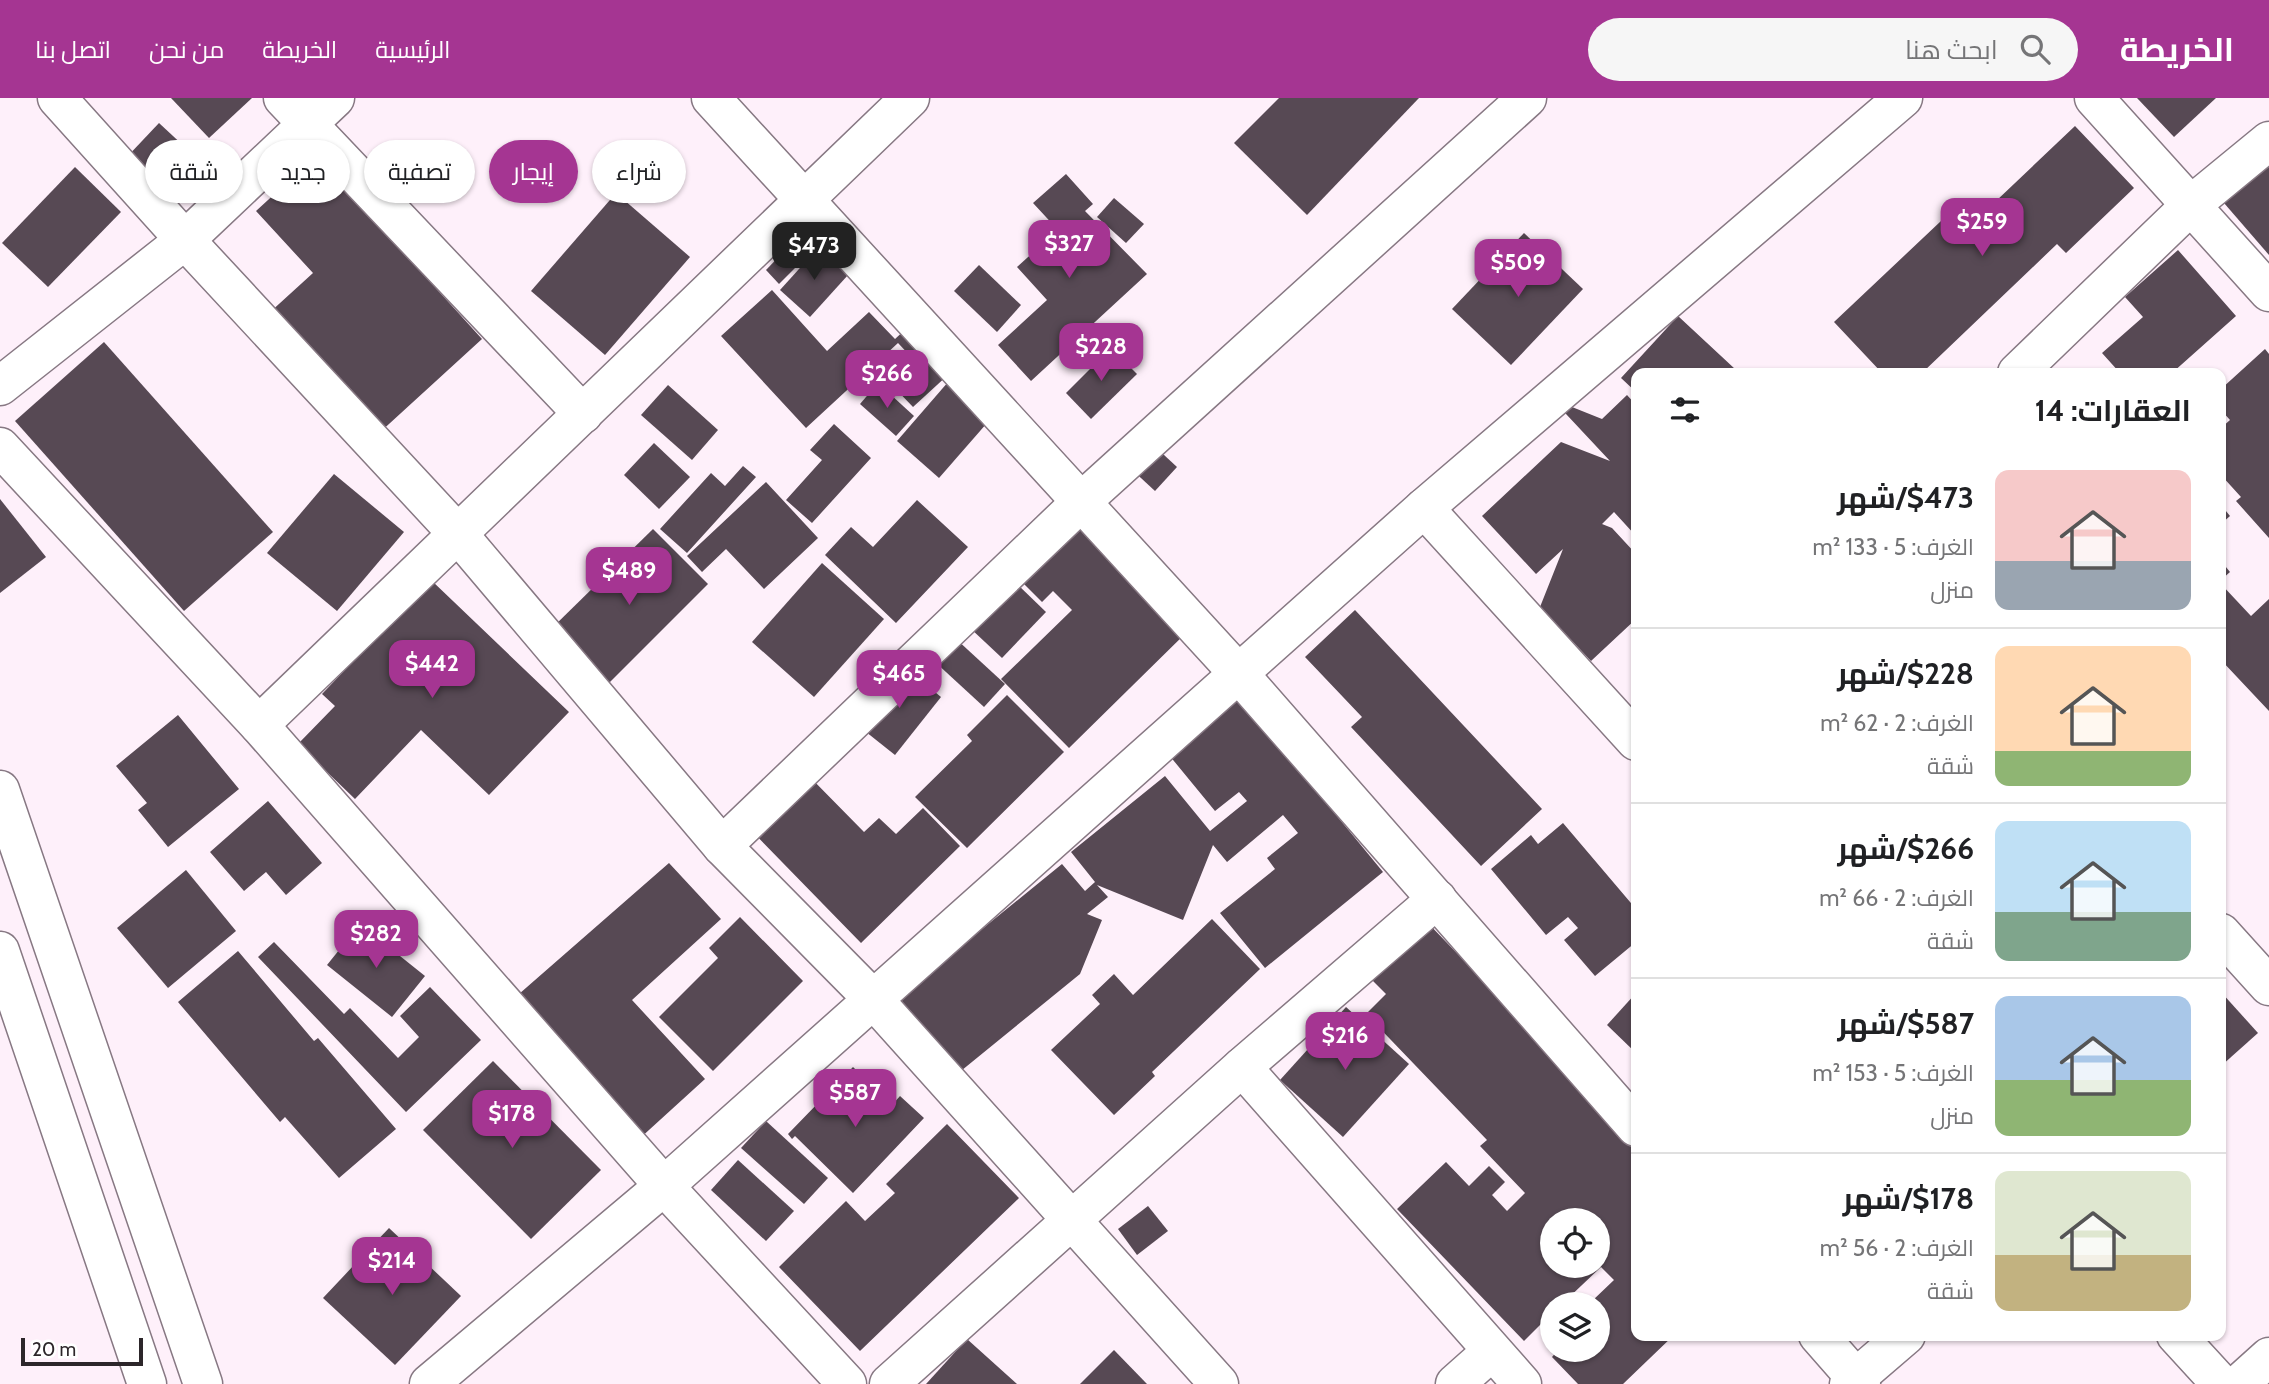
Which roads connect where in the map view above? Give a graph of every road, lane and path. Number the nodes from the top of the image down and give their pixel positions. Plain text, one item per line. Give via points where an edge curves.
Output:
1 (57, 98) edge
2 (335, 98) edge
3 (712, 98) edge
4 (910, 98) edge
5 (1527, 98) edge
6 (1903, 98) edge
7 (2094, 98) edge
8 (295, 111) edge
9 (2269, 141) edge
10 (805, 202) junction
11 (2191, 205) junction
12 (185, 240) junction
13 (2269, 292) edge
14 (2022, 368) edge
15 (0, 386) edge
16 (583, 414) junction
17 (0, 447) edge
18 (1081, 502) junction
19 (1424, 508) junction
20 (458, 534) junction
21 (1239, 674) junction
22 (1630, 723) edge
23 (259, 725) junction
24 (0, 790) edge
25 (722, 846) junction
26 (1437, 899) junction
27 (2226, 939) edge
28 (0, 951) edge
29 (2269, 986) edge
30 (873, 999) junction
31 (1242, 1067) junction
32 (1631, 1121) edge
33 (664, 1186) junction
34 (1071, 1220) junction
35 (1823, 1341) edge
36 (1899, 1341) edge
37 (2182, 1341) edge
38 (1492, 1352) junction
39 (2269, 1357) edge
40 (1855, 1382) edge
41 (147, 1384) edge
42 (203, 1384) edge
43 (429, 1384) edge
44 (847, 1384) edge
45 (889, 1384) edge
46 (1219, 1384) edge
47 (1455, 1384) edge
48 (1522, 1384) edge
49 (2221, 1384) edge
50 (2239, 1384) edge

1 - 12 street
2 - 8 street
3 - 10 street
4 - 10 street
5 - 18 street
6 - 19 street
7 - 11 street
8 - 12 street
8 - 16 street
9 - 11 street
10 - 16 street
10 - 18 street
11 - 13 street
11 - 14 street
12 - 15 street
12 - 20 street
16 - 20 street
17 - 23 street
18 - 21 street
18 - 25 street
19 - 21 street
19 - 22 street
20 - 23 street
20 - 25 street
21 - 26 street
21 - 30 street
23 - 33 street
24 - 42 street
25 - 30 street
26 - 31 street
26 - 32 street
27 - 29 street
28 - 41 street
30 - 33 street
30 - 34 street
31 - 34 street
31 - 38 street
33 - 43 street
33 - 44 street
34 - 45 street
34 - 46 street
35 - 40 street
36 - 40 street
37 - 49 street
38 - 47 street
38 - 48 street
39 - 50 street

